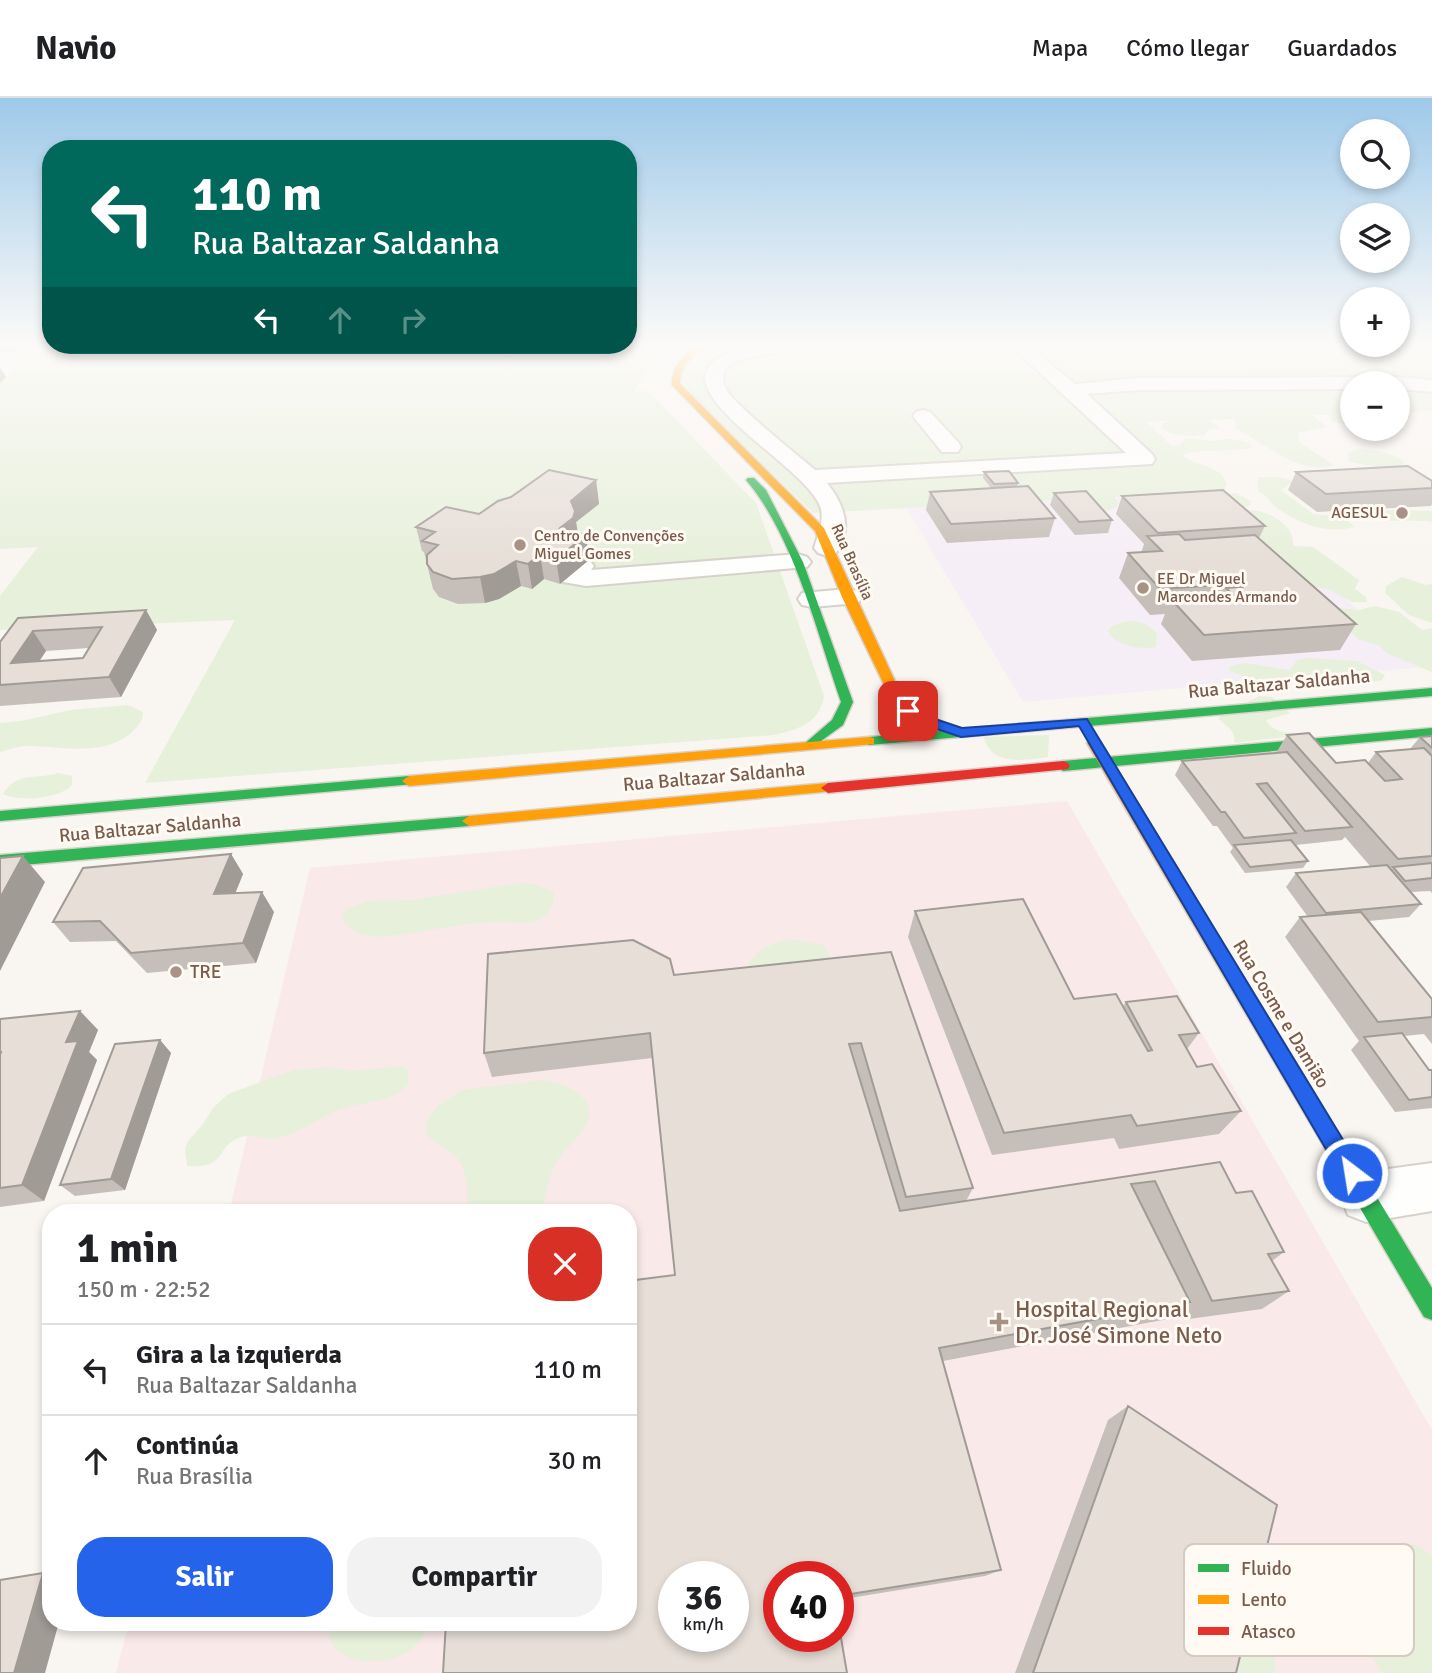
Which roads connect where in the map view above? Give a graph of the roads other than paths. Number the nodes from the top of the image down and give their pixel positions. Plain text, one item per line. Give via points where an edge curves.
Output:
1 (686, 418) edge
2 (708, 418) edge
3 (742, 418) edge
4 (924, 418) edge
5 (1101, 418) edge
6 (957, 457) junction
7 (810, 477) junction
8 (827, 548) junction
9 (798, 562) junction
10 (581, 566) edge
11 (848, 597) junction
12 (812, 600) junction
13 (1432, 692) edge
14 (1083, 722) junction
15 (1432, 732) edge
16 (961, 733) junction
17 (810, 745) junction
18 (1105, 762) junction
19 (422, 779) junction
20 (415, 814) junction
21 (0, 816) edge
22 (0, 861) edge
23 (1432, 1187) edge
24 (1366, 1196) junction
25 (1432, 1309) edge

1 - 9 main road via 761,490
2 - 8 main road, Rua Brasília via 820,530
3 - 7 street
4 - 6 street
5 - 6 street via 1144,459
6 - 7 street
7 - 8 street via 836,515
8 - 11 main road, Rua Brasília
9 - 10 street via 572,576
9 - 12 main road
11 - 12 street
11 - 16 main road, Rua Brasília via 895,695 908,711
12 - 17 main road via 847,702 829,733
13 - 14 main road, Rua Baltazar Saldanha
14 - 16 main road, Rua Baltazar Saldanha
14 - 18 main road, Rua Cosme e Damião
15 - 18 main road, Rua Baltazar Saldanha
16 - 17 main road, Rua Baltazar Saldanha
17 - 19 main road, Rua Baltazar Saldanha
18 - 20 main road, Rua Baltazar Saldanha
18 - 24 main road, Rua Cosme e Damião
19 - 20 main road
19 - 21 main road, Rua Baltazar Saldanha
20 - 22 main road, Rua Baltazar Saldanha
23 - 24 street
24 - 25 main road, Rua Cosme e Damião

